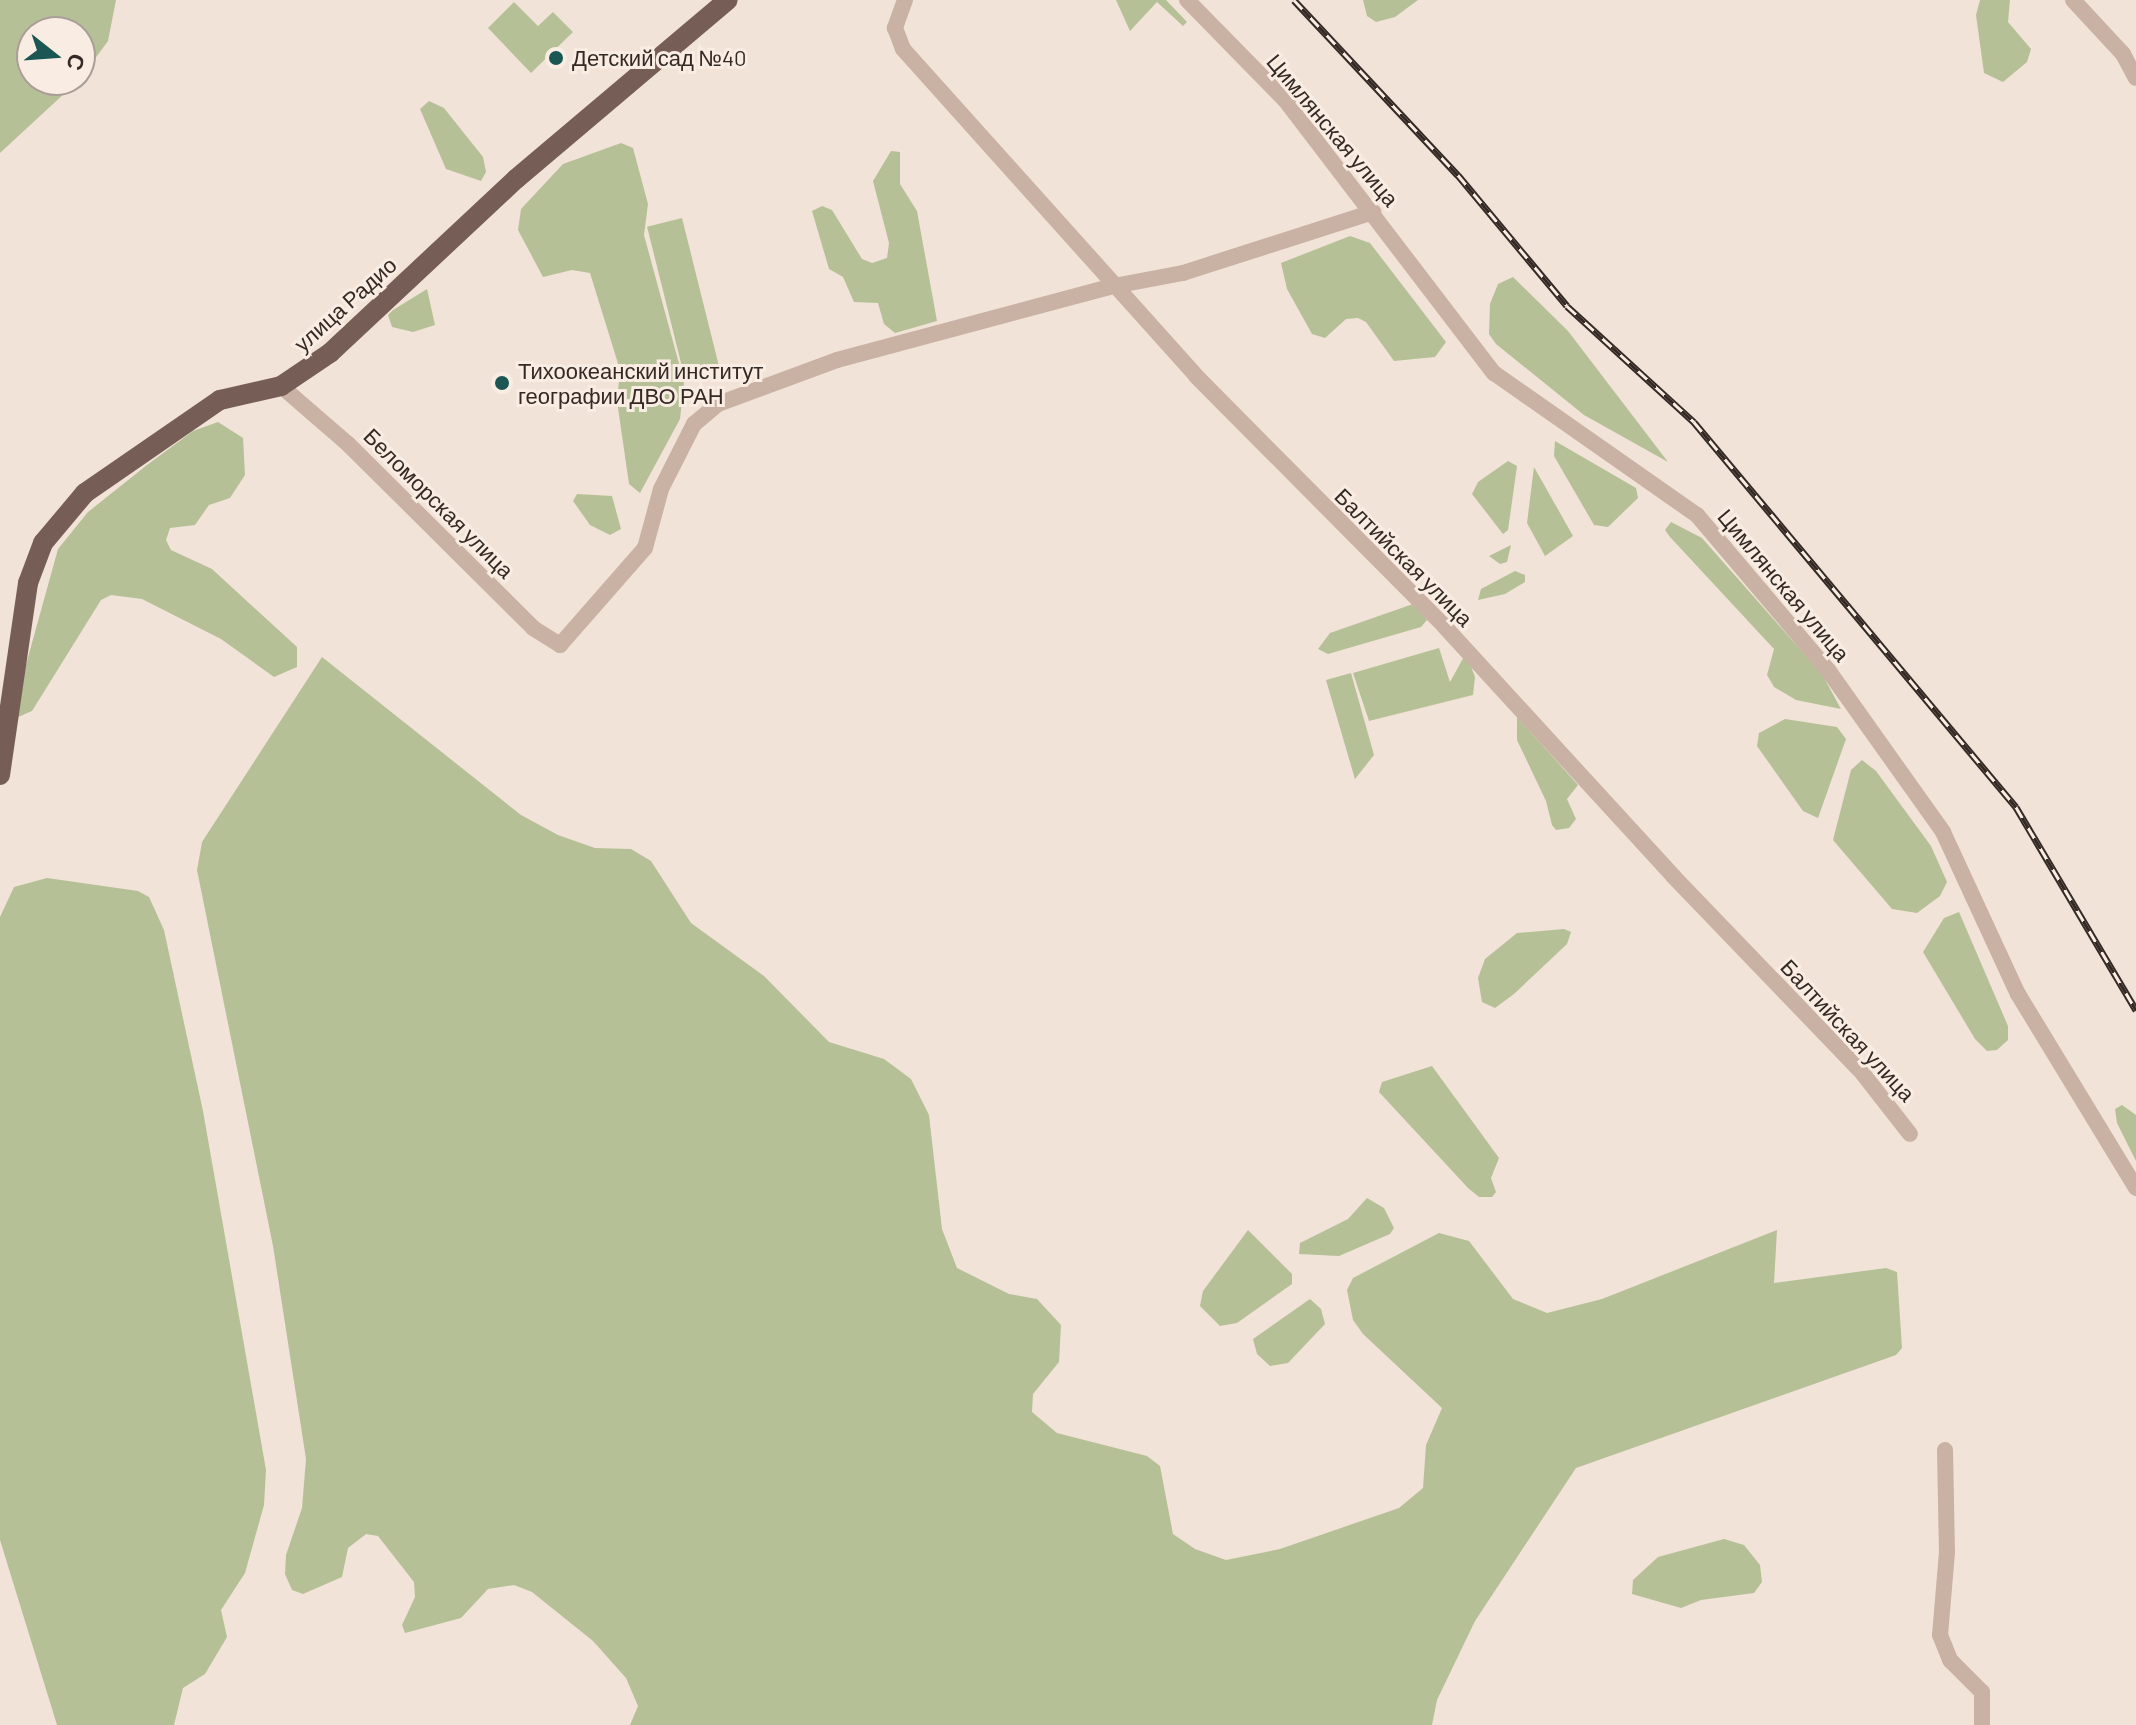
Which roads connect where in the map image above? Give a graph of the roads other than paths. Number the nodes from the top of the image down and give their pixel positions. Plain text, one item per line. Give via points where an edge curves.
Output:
1 (728, 0) edge
2 (905, 0) edge
3 (1187, 0) edge
4 (2073, 0) edge
5 (2136, 78) edge
6 (1373, 212) junction
7 (1114, 286) junction
8 (281, 386) junction
9 (0, 775) edge
10 (1910, 1134) dead end
11 (2136, 1188) edge
12 (1945, 1450) dead end
13 (1982, 1725) edge

1 - 8 main road, улица Радио via 508,185 374,315
2 - 7 street, Балтийская улица via 896,40
3 - 6 street, Цимлянская улица via 1285,100
4 - 5 street via 2123,54
6 - 7 street via 1183,273
6 - 11 street, Цимлянская улица via 1494,373 1697,515 1828,670 1943,832 2018,994
7 - 8 street, Беломорская улица via 837,360 718,404 694,424 661,489 645,548 566,641 556,644 533,628 348,444
7 - 10 street, Балтийская улица via 1217,398 1445,627 1869,1080
8 - 9 main road, улица Радио via 220,400 103,477 58,522 28,583
12 - 13 street via 1947,1552 1940,1635 1950,1660 1982,1692

